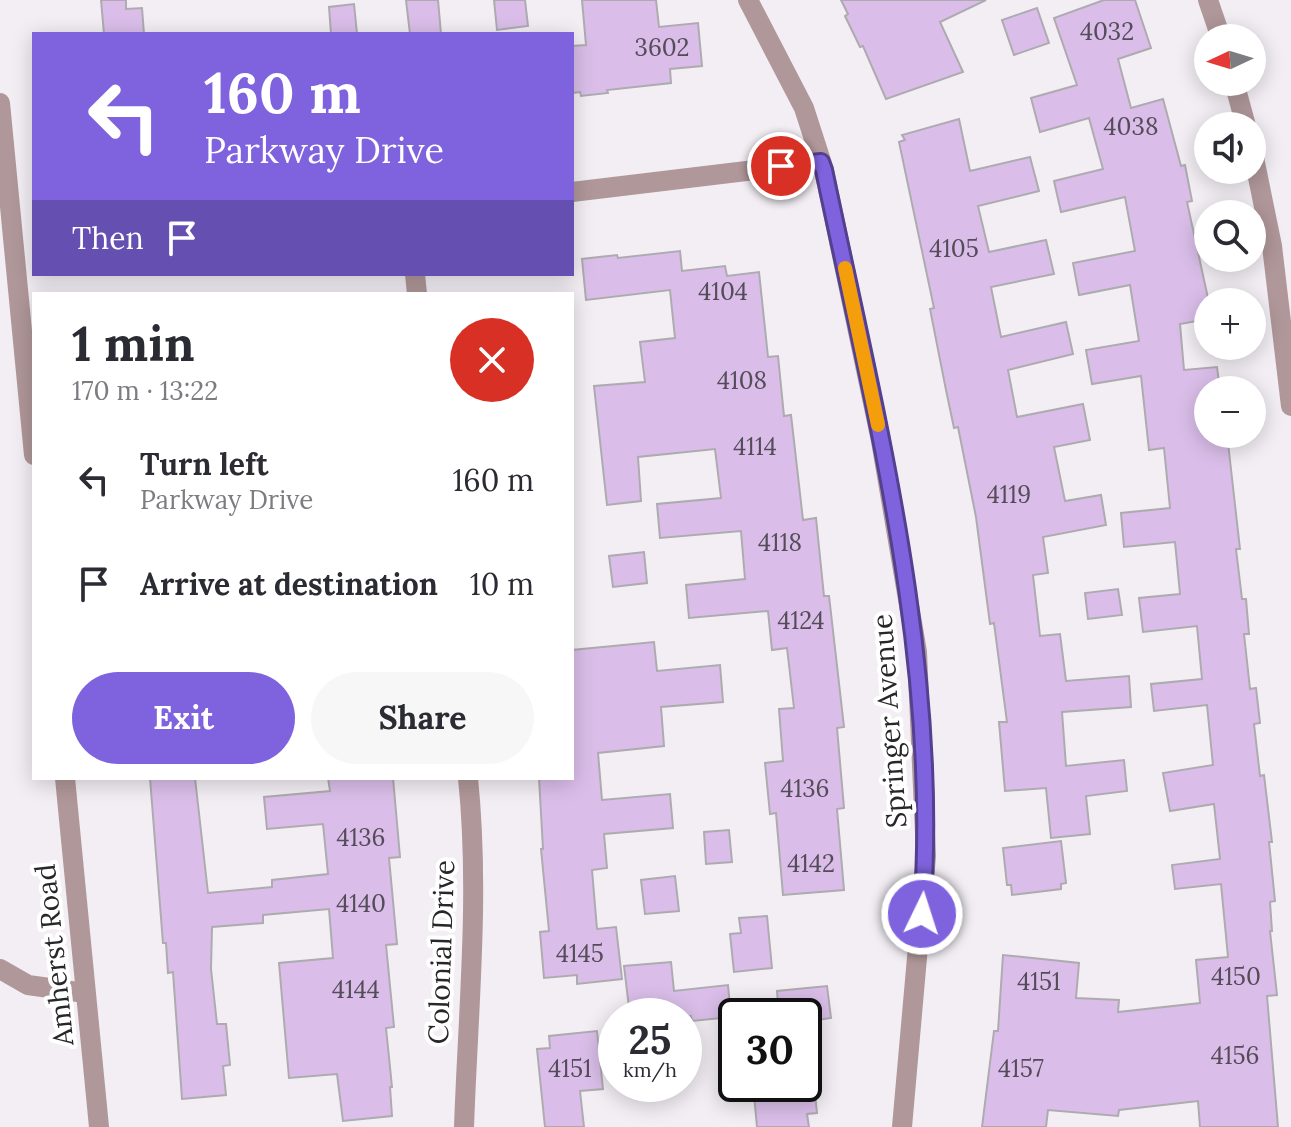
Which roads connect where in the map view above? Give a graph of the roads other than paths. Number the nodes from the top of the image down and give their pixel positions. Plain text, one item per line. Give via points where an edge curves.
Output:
1 (748, 0) edge
2 (1208, 0) edge
3 (1216, 24) edge
4 (0, 103) edge
5 (821, 162) junction
6 (1259, 184) edge
7 (574, 192) edge
8 (16, 245) edge
9 (1291, 406) edge
10 (32, 432) edge
11 (65, 780) edge
12 (468, 780) edge
13 (0, 969) edge
14 (85, 993) junction
15 (99, 1127) edge
16 (464, 1127) edge
17 (902, 1127) edge

1 - 5 street, Springer Avenue via 804,108
2 - 3 street
4 - 8 street
5 - 7 street
5 - 17 street, Springer Avenue via 881,441 917,652 926,856
6 - 9 street
8 - 10 street
11 - 14 street, Amherst Road
12 - 16 street, Colonial Drive via 473,893
13 - 14 street via 28,985
14 - 15 street, Amherst Road

